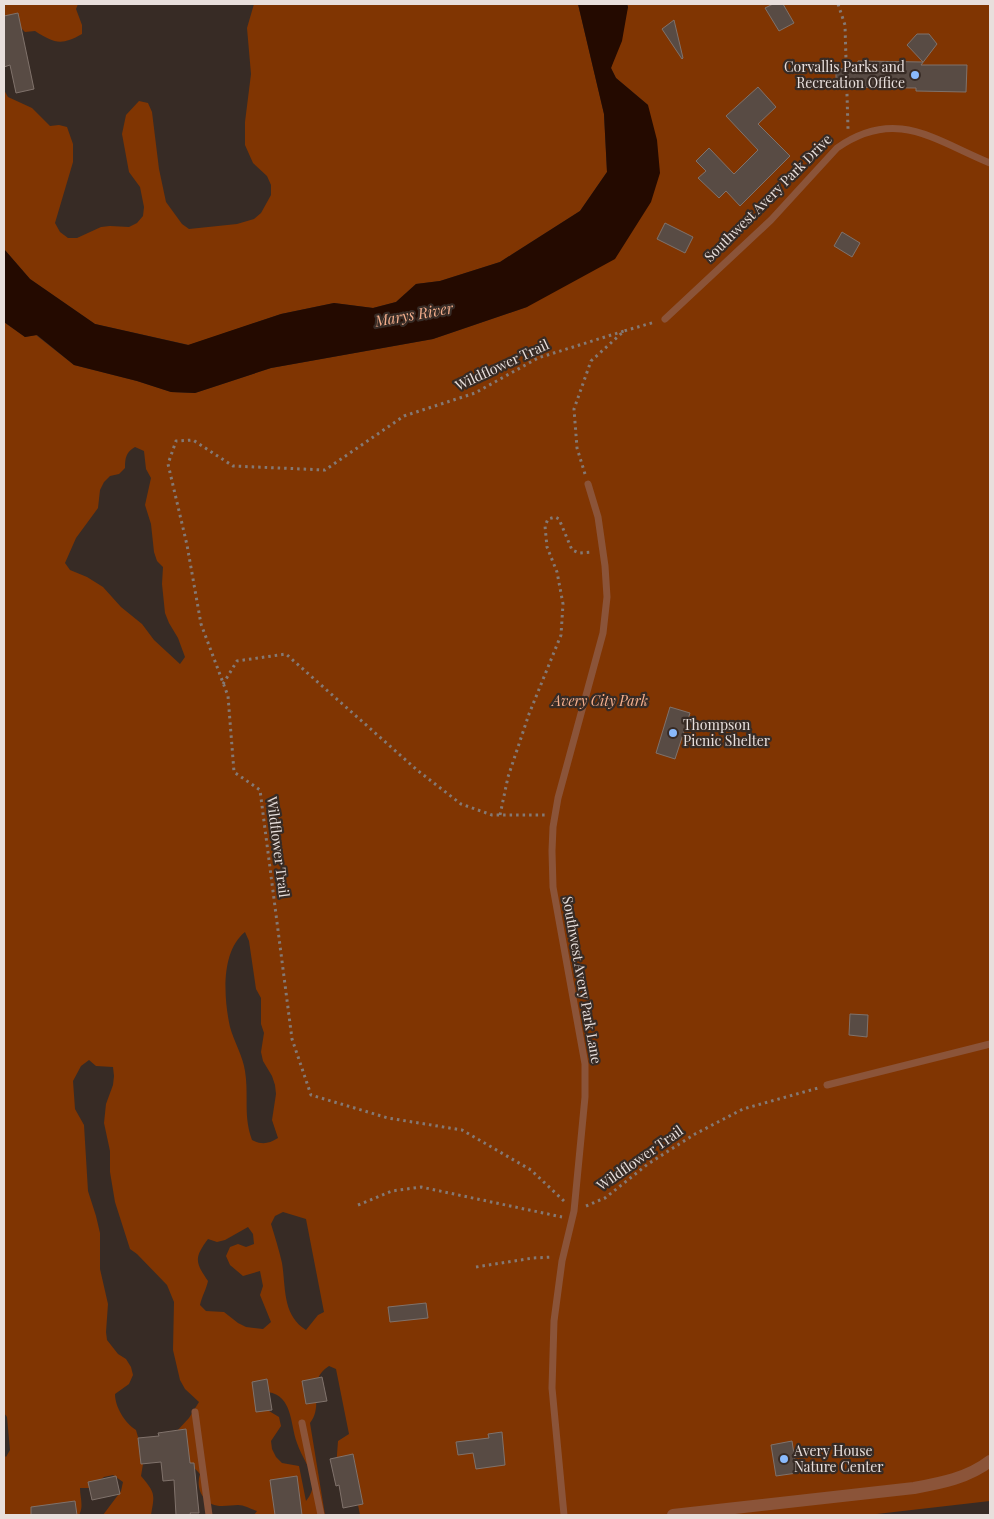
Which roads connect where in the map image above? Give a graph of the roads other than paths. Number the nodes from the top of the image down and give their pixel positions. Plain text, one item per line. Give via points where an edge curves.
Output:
1 (990, 163) edge
2 (665, 319) road end
3 (588, 484) road end
4 (990, 1044) edge
5 (827, 1085) road end
6 (195, 1412) dead end
7 (302, 1423) dead end
8 (990, 1461) edge
9 (209, 1515) edge
10 (322, 1515) edge
11 (564, 1515) edge
12 (673, 1515) edge

1 - 2 lane, Southwest Avery Park Drive via 916,130 882,128 848,140 771,220
3 - 11 lane, Southwest Avery Park Lane via 598,516 603,550 606,597 603,633 571,748 552,851 554,887 585,1064 574,1211 563,1257 554,1322 552,1388
4 - 5 lane
6 - 9 lane
7 - 10 lane
8 - 12 street via 943,1483 914,1488

